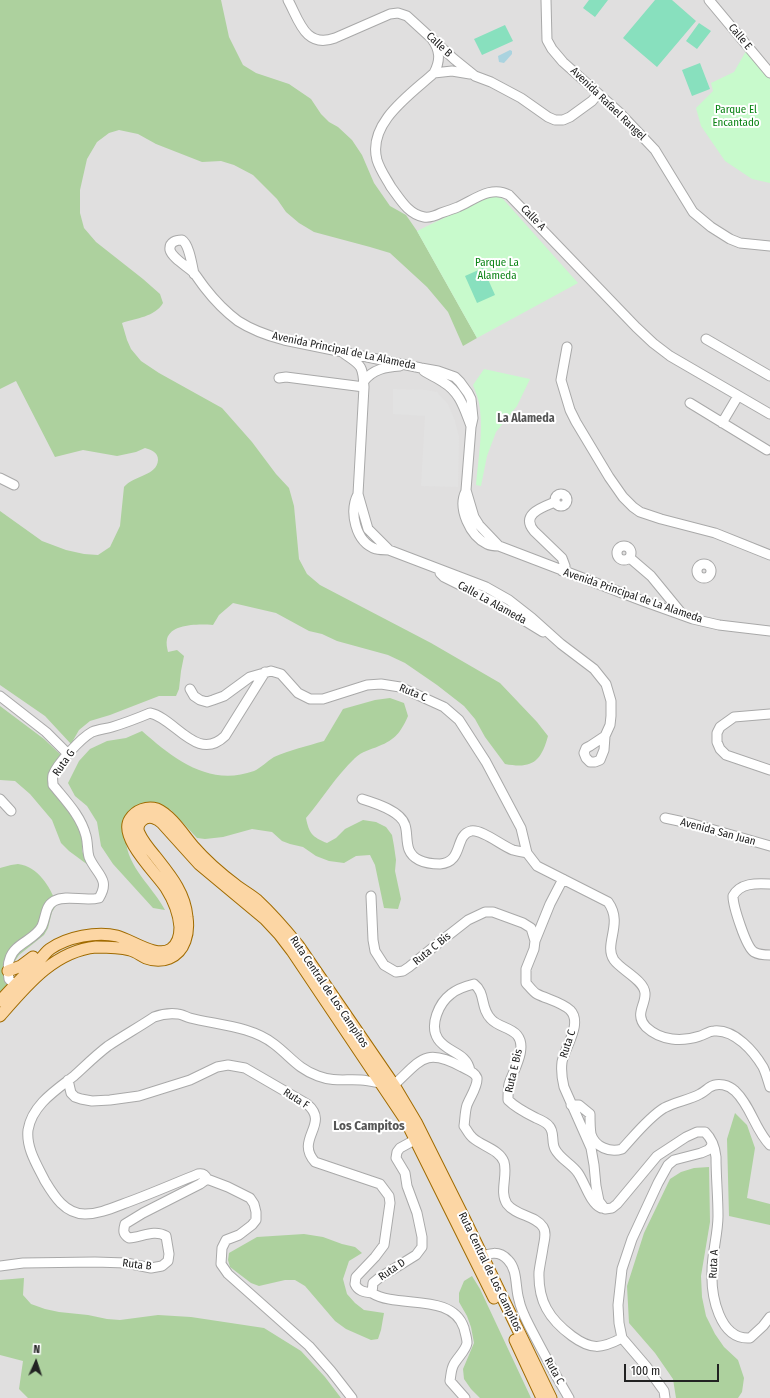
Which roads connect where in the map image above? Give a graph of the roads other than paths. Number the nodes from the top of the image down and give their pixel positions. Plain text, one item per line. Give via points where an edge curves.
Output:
1 (288, 0) edge
2 (546, 0) edge
3 (709, 0) edge
4 (432, 39) junction
5 (434, 73) junction
6 (770, 73) edge
7 (475, 76) junction
8 (598, 94) junction
9 (770, 246) edge
10 (194, 274) dead end
11 (706, 339) dead end
12 (567, 347) dead end
13 (341, 351) junction
14 (410, 366) junction
15 (421, 368) junction
16 (770, 375) edge
17 (279, 378) dead end
18 (364, 384) junction
19 (464, 386) junction
20 (456, 393) junction
21 (738, 396) junction
22 (690, 403) dead end
23 (770, 414) edge
24 (722, 423) junction
25 (471, 427) junction
26 (767, 450) dead end
27 (0, 478) edge
28 (14, 485) dead end
29 (358, 494) junction
30 (555, 502) dead end
31 (368, 529) junction
32 (360, 533) junction
33 (389, 550) junction
34 (770, 555) edge
35 (630, 558) dead end
36 (562, 571) junction
37 (683, 616) junction
38 (770, 631) edge
39 (265, 672) junction
40 (190, 689) dead end
41 (0, 696) edge
42 (770, 714) edge
43 (605, 736) dead end
44 (68, 754) junction
45 (770, 770) edge
46 (362, 799) dead end
47 (0, 800) edge
48 (11, 811) dead end
49 (665, 818) dead end
50 (770, 846) edge
51 (527, 853) junction
52 (563, 879) junction
53 (770, 884) edge
54 (371, 896) dead end
55 (535, 941) junction
56 (50, 949) junction
57 (770, 955) edge
58 (8, 971) junction
59 (18, 989) junction
60 (0, 1001) edge
61 (0, 1016) edge
62 (470, 1071) junction
63 (68, 1080) junction
64 (388, 1085) junction
65 (770, 1087) edge
66 (571, 1105) junction
67 (419, 1137) junction
68 (712, 1143) junction
69 (770, 1145) edge
70 (207, 1179) junction
71 (605, 1209) junction
72 (478, 1258) junction
73 (0, 1266) edge
74 (372, 1293) junction
75 (770, 1317) edge
76 (622, 1338) junction
77 (352, 1398) edge
78 (466, 1398) edge
79 (542, 1398) edge
80 (551, 1398) edge
81 (569, 1398) edge
82 (665, 1398) edge

1 - 4 street, Calle B via 308,35 321,41 398,13 411,19
2 - 8 street, Avenida Rafael Rangel via 547,40 563,62
3 - 6 street, Calle E
4 - 5 street via 439,56
4 - 7 street, Calle B
5 - 7 street via 452,71
5 - 21 street, Calle A via 391,113 383,123 378,137 376,150 380,168 403,204 416,214 430,218 486,193 498,192 509,195 653,343 670,356
7 - 8 street, Calle B via 507,90 548,118 555,120 570,117
8 - 9 street, Avenida Rafael Rangel via 655,150 687,204 702,221 720,234 740,243
10 - 13 street, Avenida Principal de La Alameda via 217,303 239,321 269,336
11 - 16 street
12 - 34 street via 561,380 570,410 623,497 640,512 715,533
13 - 14 street, Avenida Principal de La Alameda
13 - 18 street, Calle La Alameda via 364,371
14 - 15 street, Avenida Principal de La Alameda
14 - 18 street via 374,371 368,375
15 - 19 street, Avenida Principal de La Alameda via 448,374
15 - 20 street, Avenida Principal de La Alameda via 448,384
17 - 18 street
18 - 29 street, Calle La Alameda
19 - 20 street
19 - 25 street, Avenida Principal de La Alameda via 473,410
20 - 25 street, Avenida Principal de La Alameda
21 - 23 street, Calle A
21 - 24 street
22 - 24 street
24 - 26 street
25 - 36 street, Avenida Principal de La Alameda via 466,490 474,526 499,546
27 - 28 street
29 - 31 street, Calle La Alameda
29 - 32 street, Calle La Alameda via 354,518
30 - 36 street via 534,511 530,527 562,558 565,566
31 - 32 street
31 - 33 street, Calle La Alameda
32 - 33 street, Calle La Alameda via 369,545
33 - 43 street, Calle La Alameda via 486,587 496,598 532,618 594,669 609,692 610,724
35 - 37 street via 651,576
36 - 37 street, Avenida Principal de La Alameda
37 - 38 street, Avenida Principal de La Alameda via 719,625
39 - 40 street via 250,677 224,696 207,702 194,696
39 - 44 street, Ruta G via 225,736 214,743 208,745 193,740 156,714 150,713 92,732
39 - 51 street, Ruta C via 281,674 298,693 310,699 323,698 367,685 382,684 400,687 444,707 459,720 486,762 521,828
41 - 44 street via 46,732
42 - 45 street via 734,717 720,727 717,733 717,742 726,755
44 - 58 street, Ruta G via 54,774 53,784 82,823 88,853 104,882 104,890 99,898 91,900 61,898 52,902 39,932 10,957
46 - 51 street via 376,803 401,818 405,825 408,847 418,860 435,864 450,861 455,856 463,836 477,831 512,850
47 - 48 street
49 - 50 street, Avenida San Juan
51 - 52 street via 538,866
52 - 55 street, Ruta C
52 - 65 street via 608,902 613,909 615,920 611,952 615,960 643,986 645,994 641,1019 646,1026 660,1035 675,1040 686,1040 714,1031 735,1036 764,1069
53 - 57 street via 742,887 733,896 749,946 754,952
54 - 55 street, Ruta C Bis via 375,951 384,965 396,972 409,968 468,920 485,912 523,923 531,928
55 - 66 street, Ruta C via 526,969 526,983 535,993 569,1009 576,1021 562,1063 564,1087
56 - 58 main road
56 - 59 main road, Ruta Central de Los Campitos via 29,969
56 - 64 main road, Ruta Central de Los Campitos via 71,939 88,935 118,937 158,952 167,951 176,945 180,924 173,902 166,888 133,844 127,829 130,819 139,811 156,809 174,823 213,867 256,900 285,929 304,953
58 - 59 street via 9,980
59 - 60 main road, Ruta Central de Los Campitos
59 - 61 main road, Ruta Central de Los Campitos
59 - 64 main road, Ruta Central de Los Campitos via 63,957 83,950 120,948 157,960 169,959 180,951 188,926 183,897 144,843 139,832 139,823 142,820 154,818 162,823 206,871 251,907 279,934
62 - 64 street via 450,1061 427,1057
62 - 71 street, Ruta E Bis via 469,1064 445,1046 434,1030 440,1006 450,994 474,984 482,993 484,1008 491,1019 498,1026 516,1034 520,1041 521,1049 509,1085 508,1100 550,1127 558,1154 578,1172 599,1208
62 - 76 street, Ruta E Bis via 477,1078 467,1106 464,1126 473,1138 500,1156 504,1162 504,1195 507,1203 513,1210 543,1227 545,1234 539,1271 546,1309 562,1329 585,1345 602,1346
63 - 64 street via 109,1046 154,1017 170,1013 259,1035 274,1044 295,1063 318,1076 338,1081 359,1080
63 - 70 street via 50,1094 37,1111 29,1128 28,1138 34,1159 50,1190 66,1208 83,1214 94,1213 150,1195 198,1174 205,1175
63 - 74 street, Ruta F via 71,1093 75,1097 92,1101 110,1100 139,1096 228,1065 245,1068 307,1104 316,1115 308,1146 315,1162 380,1184 389,1196 384,1244 356,1277 357,1287
64 - 67 main road, Ruta Central de Los Campitos
66 - 69 street via 579,1105 590,1114 592,1134 596,1142 603,1148 615,1151 622,1149 662,1109 721,1084 734,1090 742,1099
66 - 71 street via 590,1148 599,1201
67 - 72 main road, Ruta Central de Los Campitos
67 - 74 street, Ruta D via 400,1148 396,1158 405,1173 417,1213 422,1248 416,1255 373,1283
68 - 71 street via 708,1135 702,1131 676,1143 657,1156 617,1204
68 - 75 street, Ruta A via 716,1157 718,1216 712,1271 716,1304 724,1323 740,1338 750,1338
68 - 76 street via 702,1153 674,1160 668,1165 632,1239 620,1283 619,1323
70 - 73 street, Ruta B via 125,1224 123,1231 129,1238 154,1232 166,1236 169,1254 168,1261 162,1266 151,1268 126,1263 95,1262 23,1263
70 - 77 street via 250,1198 256,1212 256,1220 252,1225 226,1240 222,1248 222,1264 228,1274 309,1346
72 - 79 main road, Ruta Central de Los Campitos
72 - 80 main road, Ruta Central de Los Campitos
72 - 81 street, Ruta C via 498,1253 504,1255 511,1263 522,1312
74 - 78 street, Ruta D via 381,1298 441,1307 457,1315 462,1321 467,1344 451,1371 450,1381
76 - 82 street via 660,1385

